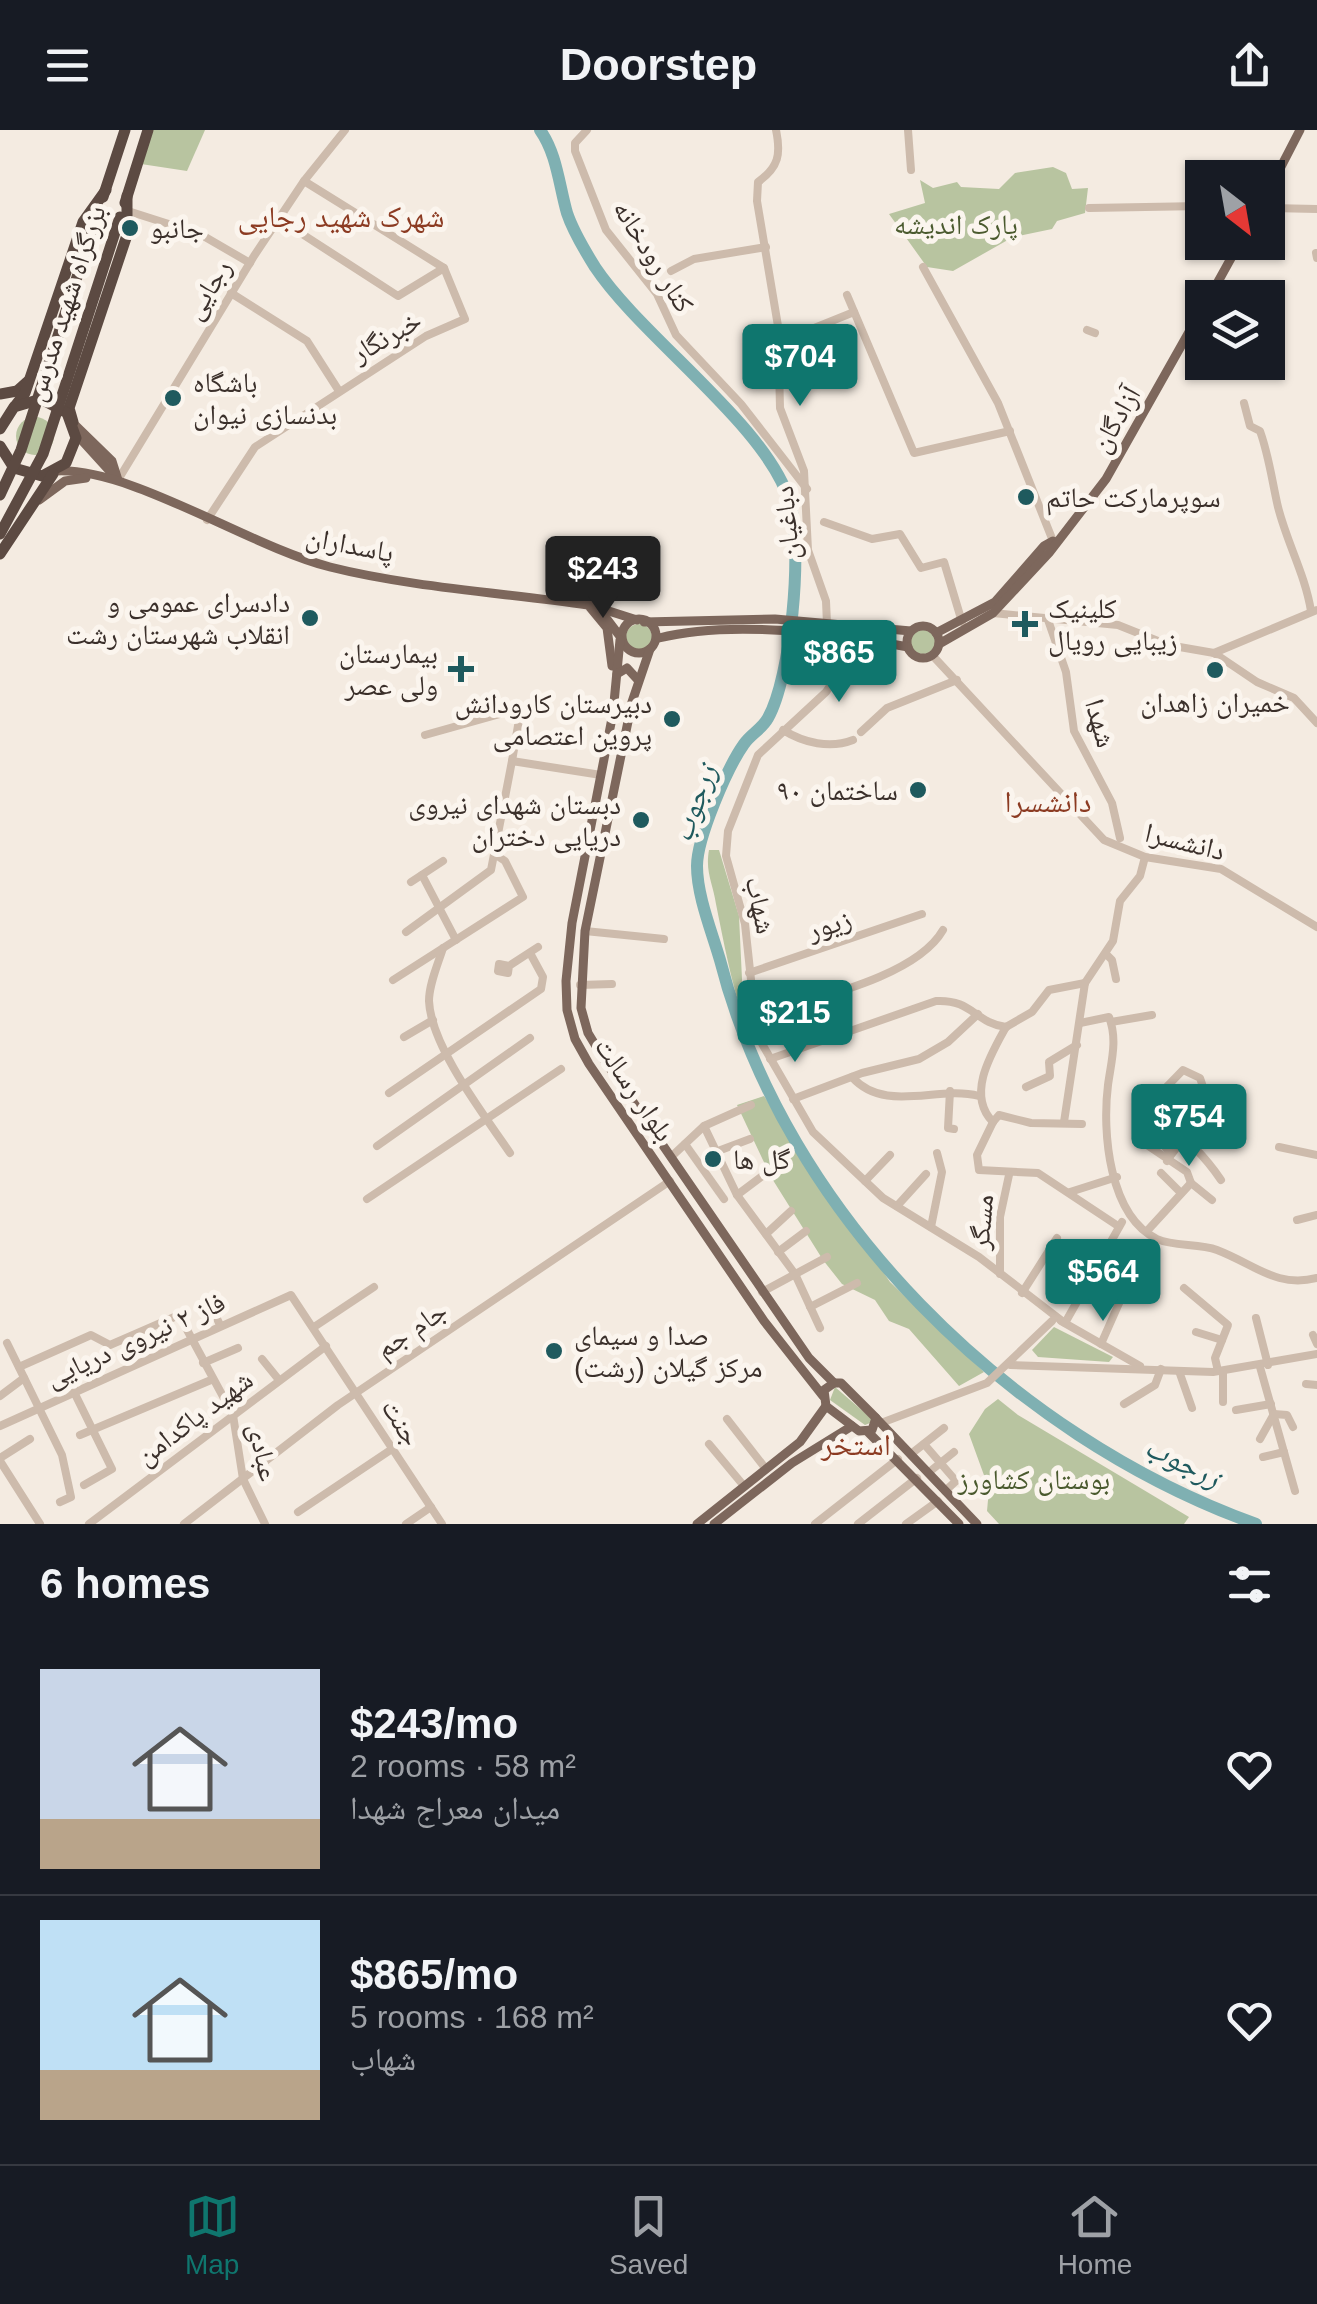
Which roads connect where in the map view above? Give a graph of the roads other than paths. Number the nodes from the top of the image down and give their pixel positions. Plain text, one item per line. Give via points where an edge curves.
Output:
1 (125, 130) edge
2 (148, 130) edge
3 (345, 130) edge
4 (586, 130) edge
5 (776, 130) edge
6 (908, 130) edge
7 (1300, 130) edge
8 (1285, 160) edge
9 (911, 170) dead end
10 (304, 181) junction
11 (106, 190) junction
12 (1185, 206) edge
13 (1089, 208) dead end
14 (1285, 208) edge
15 (1317, 209) edge
16 (124, 214) junction
17 (279, 219) junction
18 (766, 247) junction
19 (250, 263) junction
20 (923, 267) dead end
21 (444, 268) junction
22 (671, 271) dead end
23 (231, 292) junction
24 (847, 295) dead end
25 (854, 312) junction
26 (1185, 340) edge
27 (777, 344) junction
28 (40, 349) junction
29 (84, 364) junction
30 (30, 379) junction
31 (339, 390) junction
32 (0, 394) edge
33 (1244, 403) dead end
34 (10, 407) edge
35 (74, 427) junction
36 (0, 429) edge
37 (1010, 431) junction
38 (0, 447) edge
39 (0, 460) edge
40 (55, 472) junction
41 (100, 476) junction
42 (118, 480) junction
43 (808, 490) junction
44 (0, 494) edge
45 (37, 502) junction
46 (207, 520) junction
47 (824, 522) dead end
48 (19, 529) junction
49 (0, 534) edge
50 (1053, 542) junction
51 (0, 554) edge
52 (588, 604) junction
53 (1003, 604) junction
54 (1314, 610) edge
55 (994, 613) junction
56 (1012, 613) junction
57 (1047, 617) junction
58 (642, 621) junction
59 (962, 622) junction
60 (827, 624) junction
61 (911, 632) junction
62 (936, 632) junction
63 (619, 638) junction
64 (658, 638) junction
65 (848, 639) junction
66 (939, 644) junction
67 (908, 647) junction
68 (650, 650) junction
69 (1214, 653) junction
70 (932, 654) junction
71 (617, 674) junction
72 (638, 680) junction
73 (957, 680) junction
74 (613, 713) junction
75 (1317, 723) edge
76 (783, 730) junction
77 (861, 732) dead end
78 (425, 735) dead end
79 (853, 740) dead end
80 (512, 761) junction
81 (601, 775) junction
82 (1120, 838) dead end
83 (496, 855) junction
84 (1144, 857) junction
85 (443, 861) dead end
86 (422, 875) junction
87 (411, 882) dead end
88 (440, 908) junction
89 (922, 914) dead end
90 (1317, 927) edge
91 (943, 930) dead end
92 (585, 931) junction
93 (406, 932) dead end
94 (664, 939) dead end
95 (456, 940) junction
96 (443, 948) junction
97 (1106, 954) junction
98 (510, 966) dead end
99 (749, 973) junction
100 (1116, 979) dead end
101 (393, 980) dead end
102 (1085, 983) junction
103 (612, 984) dead end
104 (580, 985) junction
105 (978, 1014) junction
106 (1152, 1016) dead end
107 (754, 1018) junction
108 (433, 1020) junction
109 (1080, 1022) junction
110 (1111, 1022) junction
111 (1006, 1027) junction
112 (404, 1037) dead end
113 (530, 1038) dead end
114 (1077, 1045) junction
115 (448, 1052) junction
116 (770, 1059) junction
117 (561, 1070) dead end
118 (852, 1077) junction
119 (464, 1084) junction
120 (1026, 1086) dead end
121 (950, 1091) junction
122 (390, 1092) dead end
123 (979, 1096) junction
124 (793, 1100) junction
125 (750, 1105) dead end
126 (488, 1120) junction
127 (993, 1122) junction
128 (1064, 1122) junction
129 (1082, 1124) dead end
130 (704, 1126) junction
131 (1148, 1127) dead end
132 (954, 1129) dead end
133 (1184, 1137) junction
134 (750, 1139) dead end
135 (1144, 1143) dead end
136 (686, 1144) junction
137 (376, 1146) dead end
138 (1279, 1147) dead end
139 (718, 1151) junction
140 (936, 1153) dead end
141 (510, 1154) dead end
142 (890, 1155) dead end
143 (1317, 1155) edge
144 (670, 1157) junction
145 (1169, 1157) junction
146 (1161, 1173) dead end
147 (765, 1174) dead end
148 (926, 1174) dead end
149 (1010, 1175) junction
150 (1116, 1177) junction
151 (1220, 1180) dead end
152 (670, 1181) junction
153 (866, 1181) junction
154 (1191, 1182) junction
155 (1070, 1192) junction
156 (1181, 1194) junction
157 (737, 1195) junction
158 (724, 1199) dead end
159 (367, 1200) dead end
160 (1212, 1200) dead end
161 (897, 1206) junction
162 (791, 1211) dead end
163 (1317, 1215) edge
164 (1130, 1217) junction
165 (1296, 1220) dead end
166 (1118, 1226) junction
167 (930, 1227) junction
168 (806, 1231) dead end
169 (1146, 1231) junction
170 (766, 1234) junction
171 (1057, 1238) dead end
172 (778, 1252) junction
173 (826, 1257) dead end
174 (1150, 1269) dead end
175 (747, 1270) junction
176 (795, 1274) junction
177 (1000, 1274) junction
178 (735, 1278) junction
179 (1317, 1278) edge
180 (857, 1284) dead end
181 (374, 1288) dead end
182 (1184, 1288) dead end
183 (762, 1292) junction
184 (1022, 1293) junction
185 (289, 1295) joint
186 (211, 1306) dead end
187 (810, 1306) junction
188 (1256, 1318) dead end
189 (1059, 1322) junction
190 (220, 1325) junction
191 (314, 1327) junction
192 (820, 1328) dead end
193 (1196, 1332) dead end
194 (192, 1337) junction
195 (1222, 1340) junction
196 (7, 1343) dead end
197 (1100, 1344) junction
198 (326, 1346) junction
199 (238, 1348) dead end
200 (1024, 1350) junction
201 (1118, 1353) junction
202 (1317, 1354) edge
203 (13, 1355) junction
204 (809, 1358) junction
205 (262, 1359) dead end
206 (0, 1361) edge
207 (203, 1363) junction
208 (1010, 1365) junction
209 (1042, 1366) junction
210 (1264, 1366) junction
211 (19, 1367) junction
212 (799, 1367) junction
213 (1112, 1368) junction
214 (1144, 1368) junction
215 (1161, 1369) junction
216 (1179, 1371) junction
217 (1220, 1371) junction
218 (24, 1378) junction
219 (211, 1380) junction
220 (279, 1380) junction
221 (834, 1383) junction
222 (1306, 1384) dead end
223 (1317, 1384) edge
224 (74, 1392) junction
225 (358, 1392) junction
226 (0, 1396) edge
227 (824, 1401) junction
228 (1223, 1402) dead end
229 (1124, 1404) dead end
230 (39, 1408) junction
231 (1192, 1408) dead end
232 (1272, 1409) junction
233 (1236, 1410) dead end
234 (234, 1415) junction
235 (898, 1416) junction
236 (727, 1419) dead end
237 (878, 1421) junction
238 (0, 1426) edge
239 (852, 1426) junction
240 (1294, 1427) dead end
241 (944, 1428) dead end
242 (813, 1429) junction
243 (94, 1430) junction
244 (868, 1432) junction
245 (80, 1436) dead end
246 (898, 1439) junction
247 (1260, 1439) dead end
248 (30, 1440) dead end
249 (827, 1440) junction
250 (709, 1444) dead end
251 (924, 1444) junction
252 (392, 1449) junction
253 (954, 1452) dead end
254 (1284, 1452) junction
255 (911, 1454) junction
256 (1263, 1457) dead end
257 (898, 1459) junction
258 (0, 1460) edge
259 (940, 1464) junction
260 (766, 1468) junction
261 (928, 1473) junction
262 (917, 1478) junction
263 (243, 1479) junction
264 (84, 1486) dead end
265 (744, 1486) junction
266 (945, 1491) junction
267 (1295, 1491) dead end
268 (938, 1501) junction
269 (60, 1502) dead end
270 (431, 1507) junction
271 (298, 1512) dead end
272 (40, 1524) edge
273 (89, 1524) edge
274 (184, 1524) edge
275 (266, 1524) edge
276 (406, 1524) edge
277 (442, 1524) edge
278 (696, 1524) edge
279 (714, 1524) edge
280 (815, 1524) edge
281 (858, 1524) edge
282 (906, 1524) edge
283 (959, 1524) edge
284 (977, 1524) edge

1 - 11 highway, بزرگراه شهید مدرس
2 - 16 highway, بزرگراه شهید مدرس
3 - 10 street, رجایی
4 - 43 street, کنار رودخانه via 575,143 606,230 657,294 676,335
5 - 18 street, دباغیان via 781,154 758,182
6 - 9 street
7 - 8 main road
10 - 17 street, رجایی
10 - 21 street
11 - 28 highway, بزرگراه شهید مدرس via 83,222
11 - 44 highway, بزرگراه شهید مدرس, bridge via 21,450
12 - 13 street
14 - 15 street
16 - 19 street via 200,234
16 - 29 highway, بزرگراه شهید مدرس via 128,233
16 - 49 highway, بزرگراه شهید مدرس, bridge via 42,454
17 - 19 street, رجایی
17 - 21 street via 398,296
18 - 22 street via 694,259
18 - 27 street, دباغیان
19 - 23 street, رجایی
20 - 37 street
21 - 31 street, خبرنگار via 465,319
23 - 31 street via 307,341
23 - 42 street, رجایی
24 - 25 street
25 - 27 street
25 - 37 street via 914,453
26 - 50 main road, آزادگان via 1106,480
27 - 43 street, دباغیان via 780,408
28 - 29 highway via 56,374
28 - 30 highway, بزرگراه شهید مدرس
29 - 35 highway, بزرگراه شهید مدرس via 69,408
30 - 32 highway
30 - 34 highway, بزرگراه شهید مدرس
31 - 46 street, خبرنگار via 255,447
33 - 54 street via 1268,452 1278,509
34 - 35 highway via 46,400 62,408
34 - 36 highway, بزرگراه شهید مدرس
35 - 40 highway, بزرگراه شهید مدرس via 72,456
35 - 42 main road
37 - 50 street
38 - 39 highway
38 - 40 highway via 20,472
40 - 41 main road
40 - 45 highway
41 - 42 main road
41 - 45 main road via 65,481
42 - 46 main road, پاسداران
43 - 60 street, دباغیان via 808,550
44 - 48 highway via 18,506
45 - 48 highway
46 - 52 main road, پاسداران via 332,568
47 - 59 street via 872,539 900,534 920,568 944,562
48 - 51 highway
50 - 53 main road, آزادگان
50 - 59 main road, آزادگان via 995,602
52 - 58 main road, پاسداران
52 - 63 main road via 603,612
52 - 74 main road via 610,634
53 - 55 main road, آزادگان
53 - 56 street
54 - 69 street
55 - 56 street
55 - 66 main road, آزادگان
56 - 57 street
57 - 69 street via 1118,626
57 - 82 street, شهدا via 1066,672 1074,731 1112,803
58 - 60 main road
58 - 63 main road via 624,626
58 - 64 main road
59 - 62 main road, آزادگان
60 - 61 main road
61 - 62 main road via 922,626
61 - 67 main road
62 - 66 main road
63 - 68 main road via 633,651
63 - 71 main road, بلوار رسالت
64 - 65 main road via 688,630
64 - 68 main road
65 - 67 main road
65 - 76 street, شهاب via 826,692
66 - 70 main road
67 - 70 main road via 916,656
68 - 72 main road, بلوار رسالت
69 - 75 street via 1294,698
70 - 73 street, دانشسرا
71 - 72 main road via 633,670
71 - 74 main road, بلوار رسالت
72 - 92 main road, بلوار رسالت
73 - 77 street via 888,708
73 - 84 street, دانشسرا via 1104,840
74 - 81 main road, بلوار رسالت
76 - 79 street via 818,743
76 - 99 street, شهاب via 750,771 726,844
78 - 80 street via 521,708
80 - 81 street
80 - 83 street
81 - 152 main road, بلوار رسالت via 572,923 566,1010 590,1064
83 - 88 street via 488,873
83 - 95 street via 523,897
84 - 90 street, دانشسرا via 1222,869
84 - 97 street via 1140,876 1120,901
85 - 86 street
86 - 87 street
86 - 88 street
88 - 93 street
88 - 95 street
89 - 99 street, زیور
91 - 107 street via 934,946 896,970
92 - 94 street
92 - 104 main road, بلوار رسالت
95 - 96 street
96 - 101 street
96 - 108 street via 429,998
97 - 100 street
97 - 102 street
98 - 115 street via 534,950 541,989
99 - 107 street, شهاب
102 - 109 street
102 - 111 street via 1049,990 1032,1012
103 - 104 street
104 - 144 main road, بلوار رسالت via 588,1033
105 - 111 street
105 - 116 street via 955,1000 936,1001
105 - 118 street via 920,1059
106 - 110 street
107 - 116 street, شهاب
108 - 112 street
108 - 115 street
109 - 110 street
109 - 114 street
110 - 150 street via 1106,1118
111 - 123 street
113 - 119 street
114 - 120 street via 1049,1062 1050,1076
114 - 128 street
115 - 119 street
115 - 122 street
116 - 124 street, شهاب
117 - 126 street
118 - 121 street via 862,1088 894,1098
118 - 124 street
119 - 126 street
119 - 137 street
121 - 123 street
121 - 132 street via 948,1128
123 - 127 street
124 - 153 street, شهاب via 813,1132
125 - 130 street
126 - 141 street
126 - 159 street
127 - 128 street via 999,1115
127 - 149 street via 977,1156 978,1170
128 - 129 street
130 - 136 street
130 - 139 street
131 - 145 street
133 - 133 street via 1149,1105 1183,1070 1200,1078 1210,1110
133 - 145 street
133 - 151 street
134 - 139 street
135 - 145 street
136 - 144 street
136 - 158 street
138 - 143 street
139 - 157 street
140 - 167 street via 942,1172
142 - 153 street
144 - 175 main road, بلوار رسالت
145 - 154 street
146 - 156 street
147 - 157 street
148 - 161 street
149 - 155 street via 1038,1173
149 - 177 street, مسگر via 1000,1217
150 - 155 street
150 - 164 street
152 - 178 main road, بلوار رسالت
152 - 225 street, جام جم
153 - 161 street, شهاب
154 - 156 street
154 - 160 street
155 - 166 street
156 - 169 street
157 - 170 street
161 - 167 street, شهاب
162 - 170 street
163 - 165 street
164 - 166 street
164 - 169 street
166 - 189 street via 1101,1266
167 - 177 street, شهاب
168 - 172 street
169 - 179 street via 1160,1241 1212,1248 1290,1284
170 - 172 street
171 - 184 street
172 - 176 street
173 - 176 street
174 - 197 street via 1124,1292
175 - 178 main road
175 - 183 main road, بلوار رسالت
176 - 183 street
176 - 187 street
177 - 184 street, شهاب
178 - 212 main road, بلوار رسالت
180 - 187 street
181 - 191 street
182 - 195 street via 1228,1326
183 - 204 main road, بلوار رسالت
184 - 189 street, شهاب
185 - 190 street, فاز ۲ نیروی دریایی
185 - 191 street, جنت
186 - 190 street
187 - 192 street
188 - 210 street
189 - 197 street
189 - 200 street
190 - 194 street, فاز ۲ نیروی دریایی
191 - 198 street, جنت
193 - 195 street
194 - 207 street, عبادی
194 - 211 street via 173,1314 110,1344 91,1335
194 - 224 street, فاز ۲ نیروی دریایی
195 - 217 street via 1215,1358
196 - 203 street
197 - 201 street
198 - 220 street, شهید پاکدامن
198 - 225 street, جنت
199 - 207 street
200 - 208 street
200 - 209 street
201 - 213 street
201 - 214 street
202 - 210 street
203 - 206 street
203 - 211 street
204 - 212 main road
204 - 221 main road, بلوار رسالت
205 - 220 street
207 - 219 street, عبادی
208 - 209 street
208 - 235 street via 987,1383
209 - 213 street
210 - 217 street
210 - 232 street
211 - 218 street
212 - 227 main road, بلوار رسالت
213 - 214 street
214 - 215 street
215 - 216 street
215 - 229 street via 1155,1385
216 - 217 street
216 - 231 street
217 - 228 street
218 - 226 street
218 - 230 street
219 - 234 street, عبادی
219 - 243 street
220 - 234 street, شهید پاکدامن
221 - 227 main road
221 - 237 main road, بلوار رسالت
222 - 223 street
224 - 230 street, فاز ۲ نیروی دریایی
224 - 243 street
225 - 252 street, جنت
225 - 263 street, جام جم
227 - 239 main road, بلوار رسالت
227 - 242 main road
230 - 238 street, فاز ۲ نیروی دریایی
230 - 269 street via 62,1454 70,1494
232 - 233 street
232 - 240 street
232 - 247 street
232 - 254 street
234 - 263 street, عبادی
234 - 273 street, شهید پاکدامن
235 - 237 street
235 - 246 street
236 - 260 street
237 - 244 main road
237 - 246 main road, بلوار رسالت
239 - 244 main road, بلوار رسالت
239 - 249 main road
241 - 251 street
242 - 249 main road via 822,1427
242 - 260 main road
243 - 245 street
243 - 264 street via 112,1469
244 - 257 main road
246 - 255 main road, بلوار رسالت
248 - 258 street
249 - 279 main road
250 - 265 street
251 - 255 street
251 - 259 street
252 - 270 street, جنت
252 - 271 street
253 - 259 street
254 - 256 street
254 - 267 street
255 - 261 main road, بلوار رسالت
257 - 262 main road
257 - 280 street
258 - 272 street
259 - 261 street
259 - 266 street via 956,1481
260 - 265 main road
261 - 266 main road, بلوار رسالت
262 - 268 main road
262 - 281 street
263 - 274 street, جام جم
263 - 275 street, عبادی
265 - 278 main road
266 - 284 main road, بلوار رسالت
268 - 282 street
268 - 283 main road
270 - 276 street
270 - 277 street, جنت

